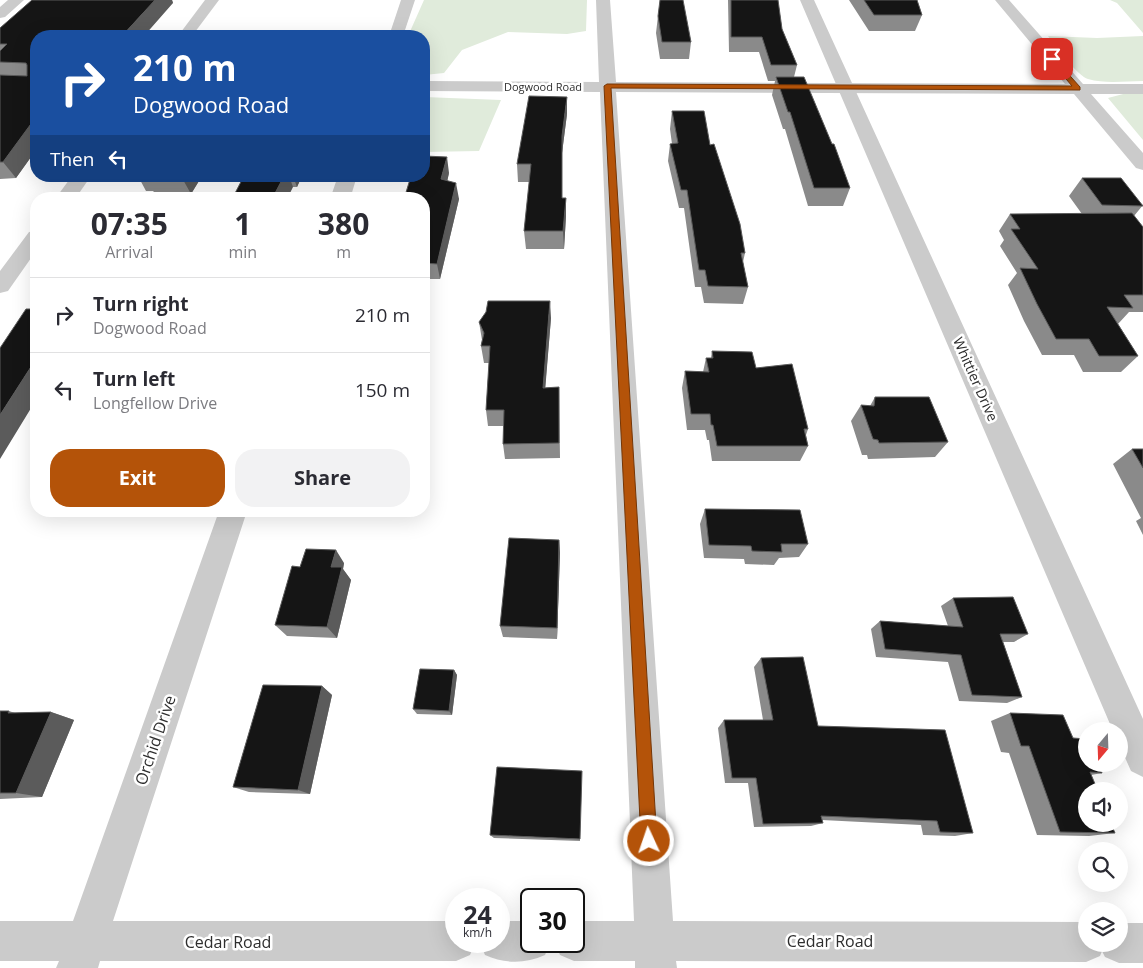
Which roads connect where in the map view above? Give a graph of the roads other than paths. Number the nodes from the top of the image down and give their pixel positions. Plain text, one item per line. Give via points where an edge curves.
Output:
1 (16, 0) edge
2 (212, 0) edge
3 (408, 0) edge
4 (603, 0) edge
5 (807, 0) edge
6 (1002, 0) edge
7 (0, 14) edge
8 (190, 30) edge
9 (398, 30) edge
10 (430, 86) edge
11 (607, 86) junction
12 (847, 88) junction
13 (1077, 88) junction
14 (1143, 89) edge
15 (1143, 164) edge
16 (30, 245) edge
17 (0, 286) edge
18 (231, 517) edge
19 (1143, 758) edge
20 (0, 941) edge
21 (445, 941) edge
22 (1078, 942) edge
23 (585, 943) edge
24 (1128, 943) edge
25 (1143, 943) edge
26 (655, 954) edge
27 (82, 955) edge

1 - 7 street
2 - 8 street
3 - 9 street
4 - 11 street
5 - 12 street, Whittier Drive
6 - 13 street
10 - 11 street, Dogwood Road
11 - 12 street, Dogwood Road
11 - 26 street
12 - 13 street, Dogwood Road
12 - 19 street, Whittier Drive
13 - 14 street, Dogwood Road
13 - 15 street
16 - 17 street
18 - 27 street, Orchid Drive
20 - 27 street, Cedar Road
21 - 27 street, Cedar Road
22 - 26 street, Cedar Road
23 - 26 street, Cedar Road
24 - 25 street

